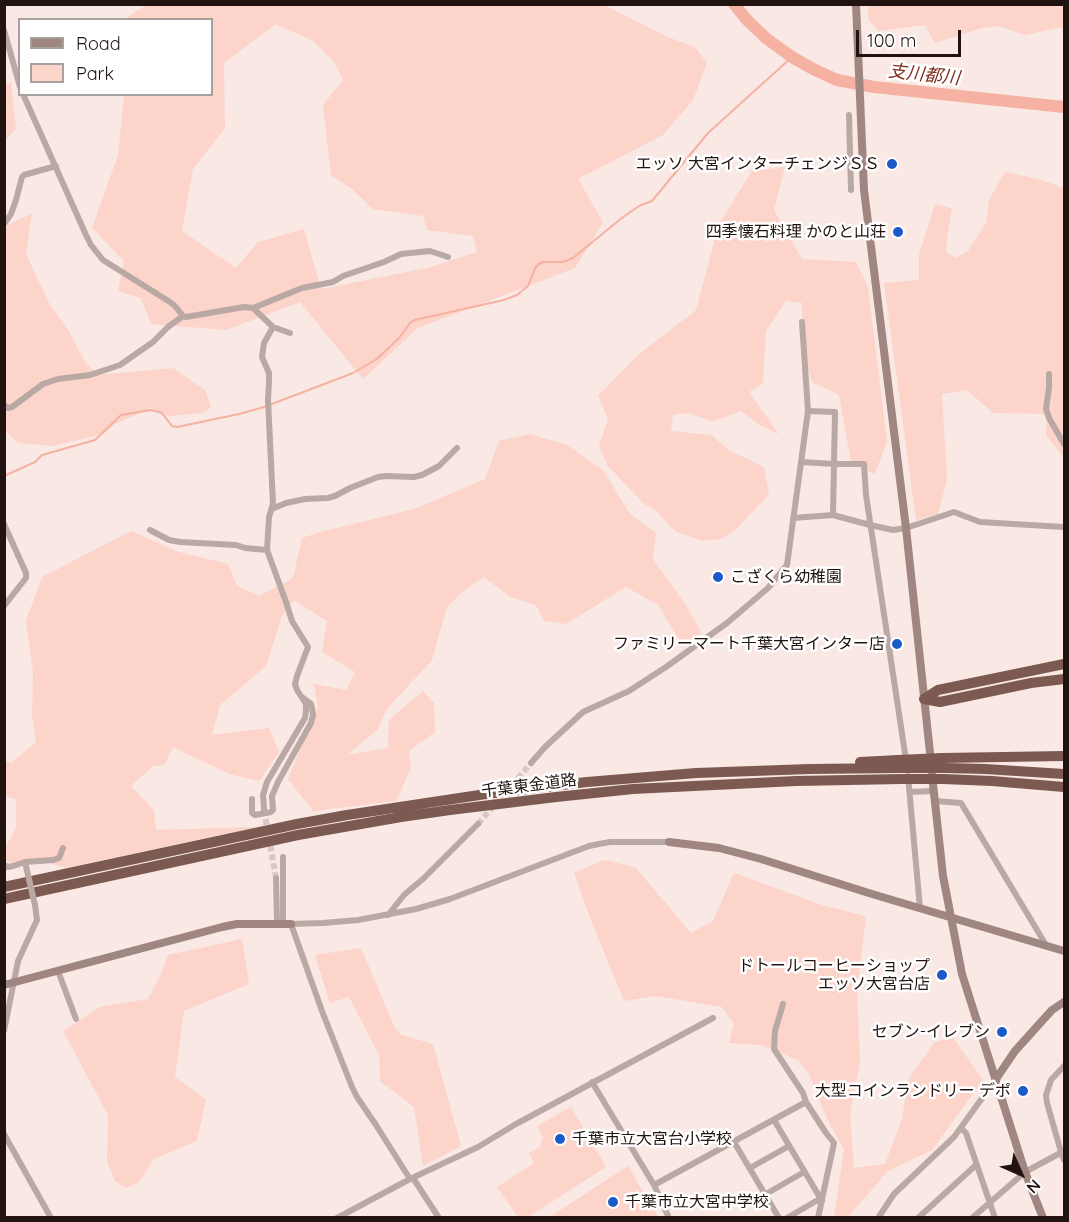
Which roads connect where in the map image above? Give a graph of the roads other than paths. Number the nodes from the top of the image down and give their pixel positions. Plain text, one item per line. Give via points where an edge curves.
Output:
1 (856, 4) edge
2 (4, 30) edge
3 (18, 80) edge
4 (24, 96) edge
5 (861, 121) junction
6 (56, 166) junction
7 (851, 182) junction
8 (864, 185) junction
9 (851, 190) dead end
10 (4, 224) edge
11 (448, 257) dead end
12 (253, 308) junction
13 (183, 316) junction
14 (802, 322) dead end
15 (273, 327) junction
16 (290, 333) dead end
17 (1048, 374) dead end
18 (4, 405) edge
19 (808, 411) junction
20 (1065, 444) edge
21 (457, 448) dead end
22 (801, 462) junction
23 (835, 464) junction
24 (272, 508) junction
25 (833, 515) junction
26 (794, 518) junction
27 (4, 524) edge
28 (870, 525) junction
29 (1065, 527) edge
30 (906, 528) junction
31 (150, 530) dead end
32 (267, 550) junction
33 (4, 606) edge
34 (1065, 663) edge
35 (1065, 678) edge
36 (303, 698) junction
37 (924, 699) junction
38 (1065, 756) edge
39 (531, 763) tunnel mouth
40 (943, 768) junction
41 (899, 769) junction
42 (1065, 774) edge
43 (1065, 787) edge
44 (910, 792) junction
45 (934, 796) junction
46 (252, 799) dead end
47 (264, 809) tunnel mouth
48 (478, 824) tunnel mouth
49 (669, 842) joint
50 (63, 848) dead end
51 (283, 857) dead end
52 (25, 862) junction
53 (4, 865) edge
54 (276, 878) tunnel mouth
55 (4, 887) edge
56 (4, 899) edge
57 (920, 908) junction
58 (388, 915) junction
59 (951, 918) junction
60 (284, 924) junction
61 (1046, 945) junction
62 (1065, 951) edge
63 (58, 971) junction
64 (9, 984) edge
65 (1065, 1002) edge
66 (783, 1004) dead end
67 (76, 1018) dead end
68 (713, 1018) dead end
69 (4, 1031) edge
70 (1065, 1066) edge
71 (996, 1079) junction
72 (592, 1082) junction
73 (807, 1102) junction
74 (774, 1120) junction
75 (961, 1128) junction
76 (4, 1134) edge
77 (734, 1142) junction
78 (789, 1146) junction
79 (1063, 1152) edge
80 (1065, 1160) edge
81 (976, 1165) junction
82 (750, 1168) junction
83 (1025, 1172) junction
84 (804, 1173) junction
85 (411, 1178) junction
86 (654, 1185) junction
87 (766, 1194) junction
88 (822, 1201) junction
89 (989, 1203) junction
90 (883, 1211) junction
91 (51, 1218) edge
92 (337, 1218) edge
93 (439, 1218) edge
94 (669, 1218) edge
95 (779, 1218) edge
96 (788, 1218) edge
97 (818, 1218) edge
98 (878, 1218) edge
99 (889, 1218) edge
100 (918, 1218) edge
101 (972, 1218) edge
102 (995, 1218) edge
103 (1043, 1218) edge

1 - 5 street
2 - 3 street
4 - 6 street
5 - 7 street via 849,119
5 - 8 street
6 - 10 street via 22,177
6 - 13 street via 86,235 103,260 175,306
7 - 8 street
7 - 9 street
8 - 30 street
11 - 12 street via 430,251 401,254
12 - 13 street
12 - 15 street
13 - 18 street via 120,365 43,384 12,407
14 - 19 street
15 - 16 street
15 - 24 street via 262,357 269,373
17 - 20 street via 1046,409
19 - 22 street
19 - 23 street via 835,412
21 - 24 street via 422,476 378,477 335,496
22 - 23 street
22 - 26 street
23 - 25 street
23 - 28 street via 864,464
24 - 32 street
25 - 26 street
25 - 28 street
26 - 39 street via 787,565 768,588 666,667 629,691 584,712
27 - 33 street via 26,573
28 - 30 street via 893,530
28 - 44 street
29 - 30 street via 980,522 954,512
30 - 37 street
31 - 32 street via 180,542
32 - 36 street via 292,621 308,647 296,684
34 - 37 highway via 939,690
35 - 37 highway via 940,702
36 - 46 street via 311,704 311,723 278,782 272,796 273,810 255,816
36 - 47 street via 305,718 267,782
37 - 45 street
38 - 40 highway
40 - 41 highway, bridge
40 - 41 highway, 千葉東金道路, bridge
40 - 42 highway, 千葉東金道路
40 - 43 highway, 千葉東金道路 via 992,781
41 - 55 highway, 千葉東金道路 via 824,764 810,769 643,777 449,799 297,824
41 - 56 highway, 千葉東金道路 via 796,781 633,789 401,817 298,835
44 - 45 street
44 - 57 street
45 - 59 street
45 - 61 street via 961,803
48 - 58 street
49 - 57 street via 719,848 761,859
49 - 58 street via 589,846 450,899
50 - 52 street via 59,858
51 - 60 street
52 - 53 street
52 - 64 street, bridge via 37,920
54 - 60 street
57 - 59 street
58 - 60 street
59 - 61 street
59 - 71 street via 962,974
60 - 63 street via 222,927
60 - 85 street via 352,1087
61 - 62 street
63 - 64 street
63 - 67 street
64 - 69 street
65 - 71 street via 1042,1021
66 - 73 street via 774,1048
68 - 72 street
70 - 79 street via 1051,1080 1046,1095
71 - 75 street
71 - 83 street
72 - 85 street via 478,1147
72 - 86 street
73 - 74 street
73 - 88 street via 834,1143
74 - 77 street
74 - 78 street
75 - 81 street
75 - 90 street via 894,1194
76 - 91 street
77 - 82 street
77 - 86 street
78 - 82 street
78 - 84 street
79 - 80 street
79 - 83 street
81 - 89 street
81 - 100 street
82 - 87 street
83 - 89 street
83 - 103 street
84 - 87 street
84 - 88 street
85 - 92 street
85 - 93 street
86 - 94 street
87 - 95 street
88 - 96 street
88 - 97 street
89 - 101 street
89 - 102 street
90 - 98 street
90 - 99 street

